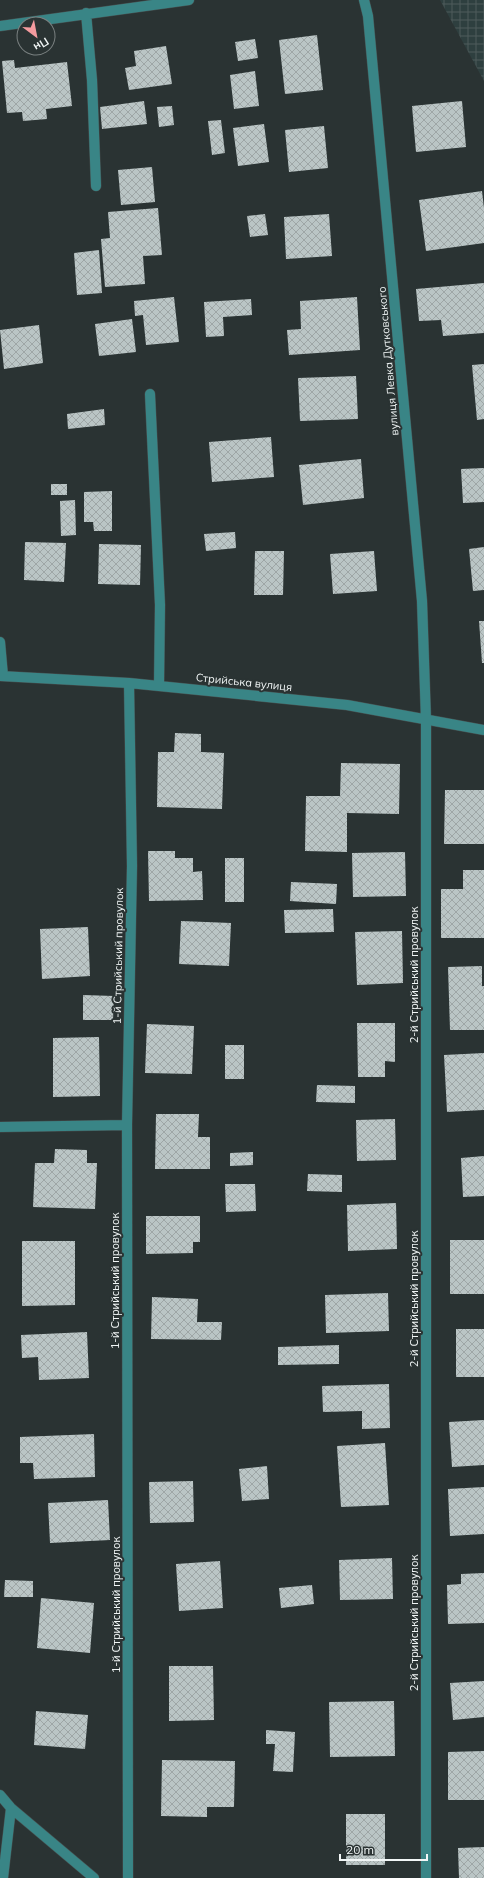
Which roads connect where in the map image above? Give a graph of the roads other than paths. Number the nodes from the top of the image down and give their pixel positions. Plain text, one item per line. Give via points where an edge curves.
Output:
1 (189, 0) edge
2 (364, 0) edge
3 (86, 13) junction
4 (0, 26) edge
5 (96, 186) dead end
6 (150, 394) dead end
7 (0, 642) edge
8 (2, 676) edge
9 (129, 683) junction
10 (159, 686) junction
11 (426, 720) junction
12 (484, 730) edge
13 (127, 1125) junction
14 (0, 1127) edge
15 (0, 1795) edge
16 (11, 1808) junction
17 (3, 1878) edge
18 (94, 1878) edge
19 (128, 1878) edge
20 (426, 1878) edge

1 - 3 street
2 - 11 street, вулиця Левка Дутковського via 368,16 422,601
3 - 4 street
3 - 5 street via 92,80
6 - 10 street via 160,605
7 - 8 street
8 - 9 street, Стрийська вулиця
9 - 10 street, Стрийська вулиця
9 - 13 street, 1-й Стрийський провулок via 132,866
10 - 11 street, Стрийська вулиця via 347,705
11 - 12 street, Стрийська вулиця
11 - 20 street, 2-й Стрийський провулок
13 - 14 street
13 - 19 street, 1-й Стрийський провулок
15 - 16 street
16 - 17 street
16 - 18 street

